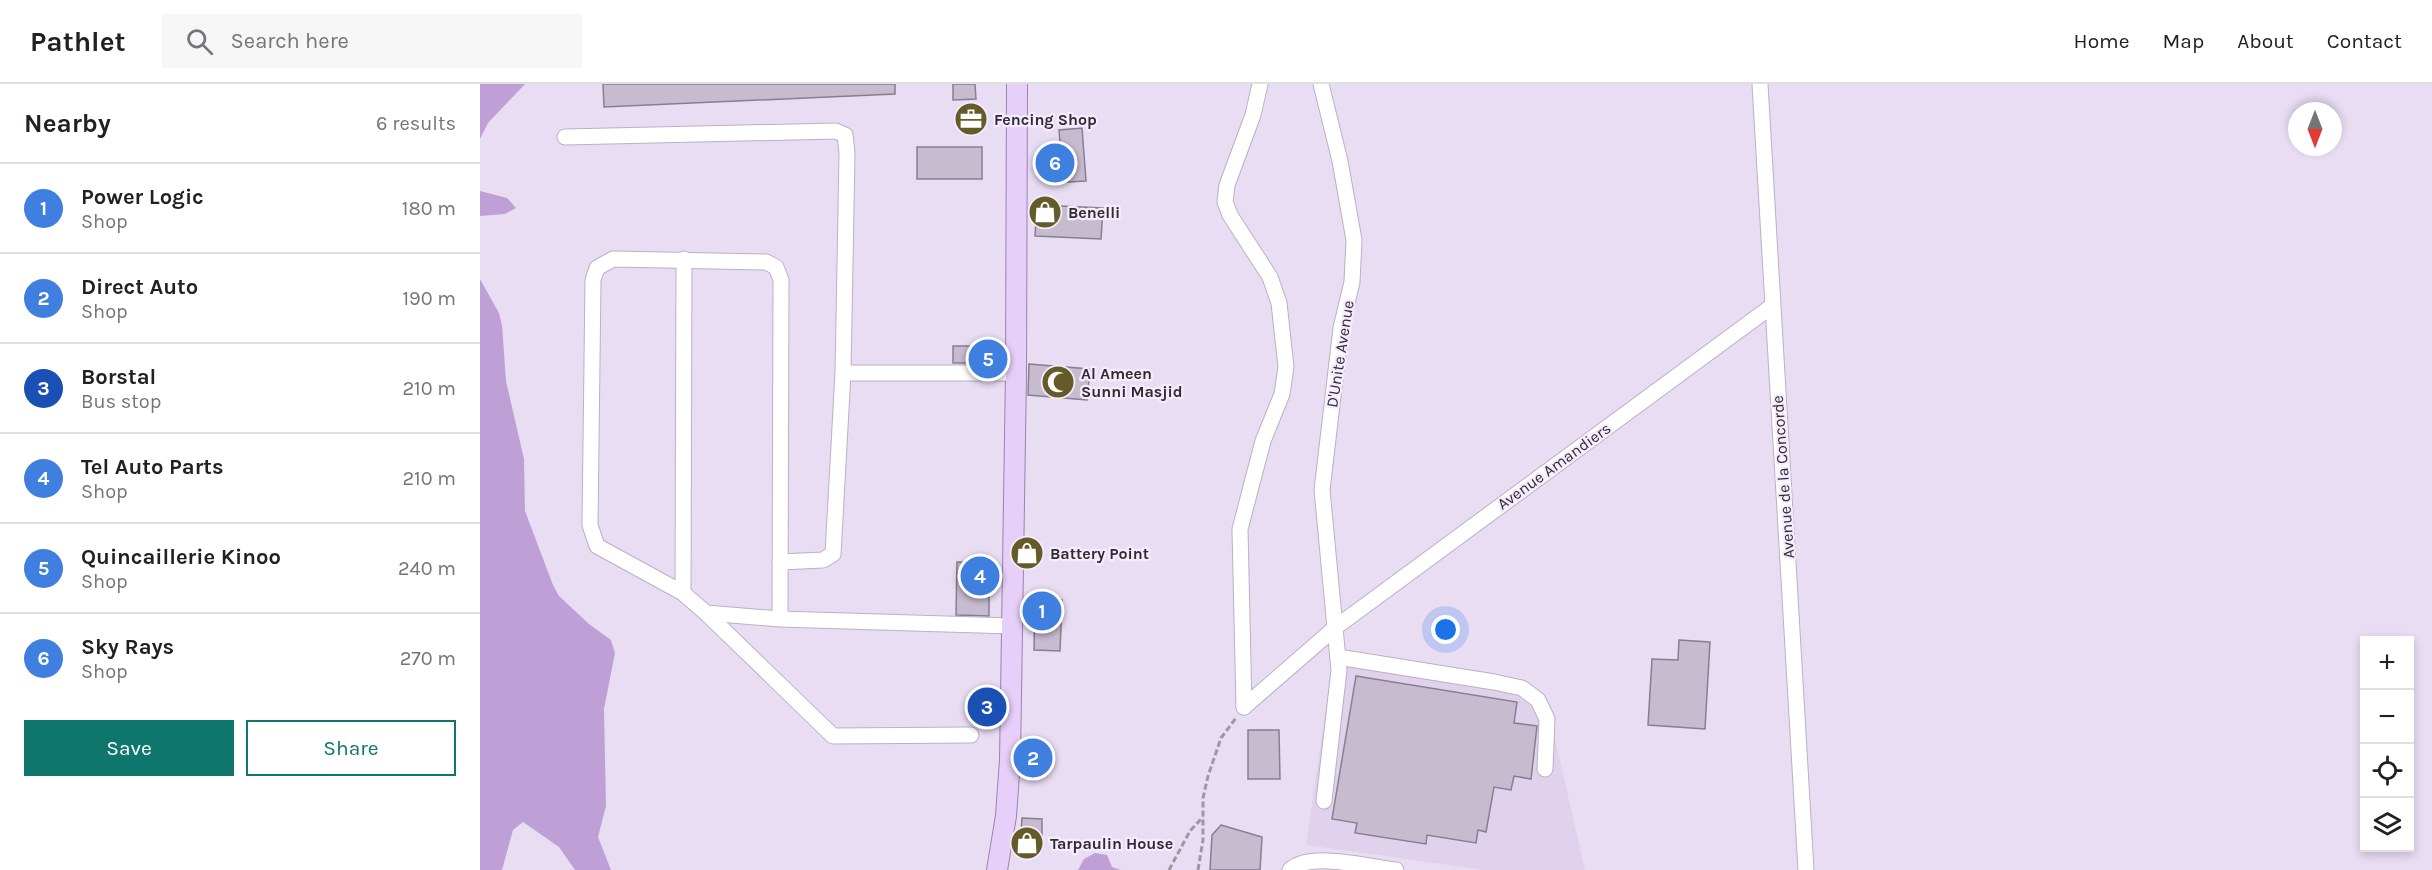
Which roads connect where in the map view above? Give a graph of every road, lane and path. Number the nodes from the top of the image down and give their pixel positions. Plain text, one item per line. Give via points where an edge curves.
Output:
1 (1017, 84) edge
2 (1260, 84) edge
3 (1321, 84) edge
4 (1760, 84) edge
5 (565, 137) dead end
6 (684, 259) junction
7 (1772, 306) junction
8 (843, 373) junction
9 (1016, 373) junction
10 (780, 562) junction
11 (683, 593) junction
12 (706, 613) junction
13 (780, 619) junction
14 (1012, 626) junction
15 (1336, 627) junction
16 (1338, 657) junction
17 (1244, 707) junction
18 (971, 735) dead end
19 (1545, 769) dead end
20 (1324, 801) dead end
21 (1203, 817) junction
22 (997, 870) edge
23 (1169, 870) edge
24 (1198, 870) edge
25 (1290, 870) edge
26 (1396, 870) edge
27 (1806, 870) edge

1 - 9 main road
2 - 17 street via 1225,202 1270,277 1279,303 1286,367 1282,394 1263,441 1240,529
3 - 15 street, D'Unite Avenue via 1354,240 1352,282 1341,327 1322,490
4 - 7 street, Avenue de la Concorde
5 - 8 street via 836,131 845,135
6 - 10 street via 766,262 776,267 781,280
6 - 11 street
6 - 11 street via 613,259 594,274 590,525 597,546
7 - 15 street, Avenue Amandiers
7 - 27 street, Avenue de la Concorde
8 - 9 street
8 - 10 street via 833,554 823,560
9 - 14 main road
10 - 13 street
11 - 12 street
12 - 13 street
12 - 18 street via 833,736
13 - 14 street
14 - 22 main road via 1008,794
15 - 16 street, D'Unite Avenue
15 - 17 street, Avenue Amandiers
16 - 19 street via 1522,688 1538,700 1547,719
16 - 20 street, D'Unite Avenue
17 - 21 path via 1221,738 1203,798
21 - 23 path via 1190,831
21 - 24 path
25 - 26 street via 1316,860

